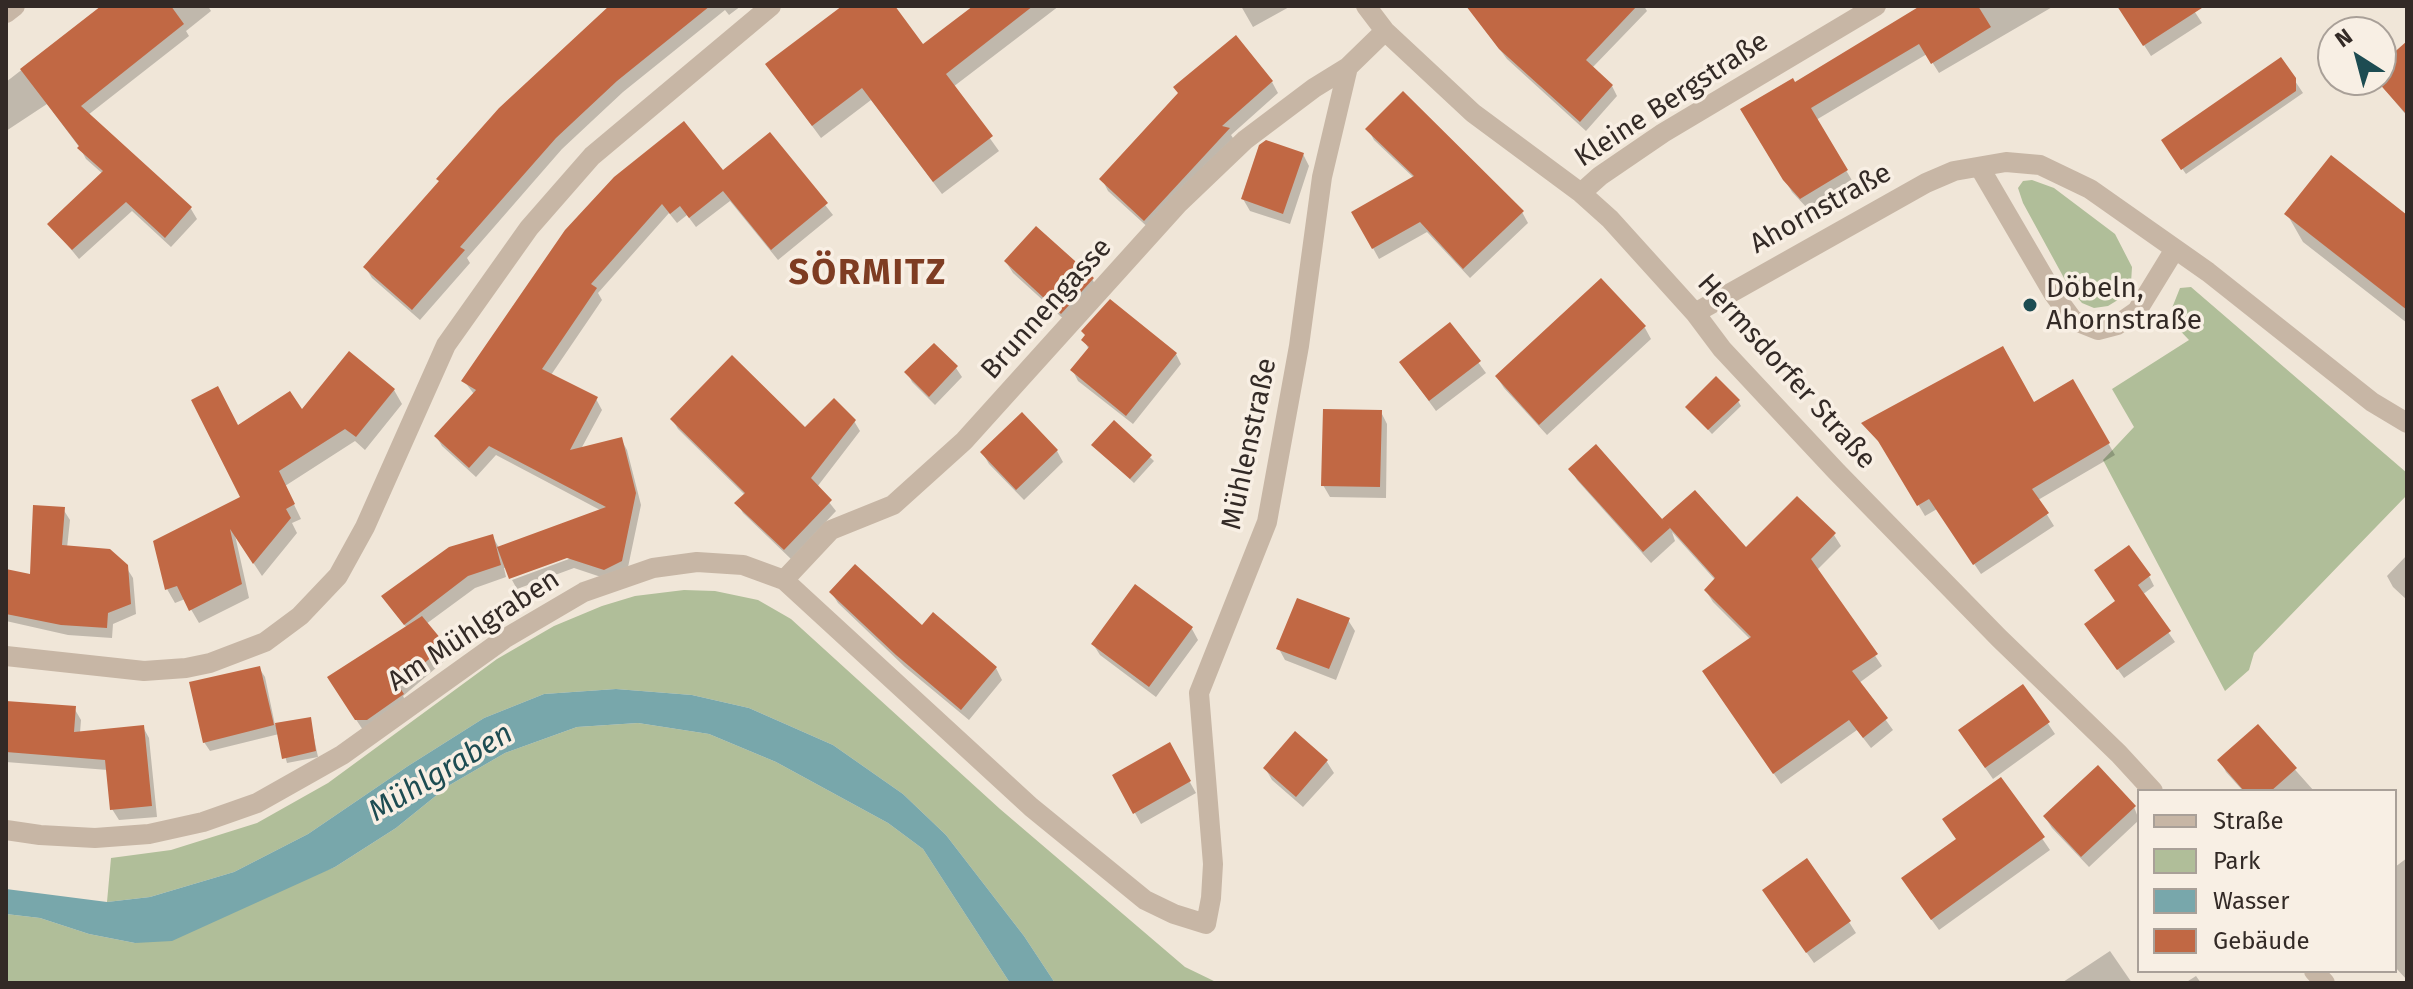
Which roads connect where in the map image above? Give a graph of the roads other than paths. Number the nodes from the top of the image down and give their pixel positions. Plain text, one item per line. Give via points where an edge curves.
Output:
1 (15, 6) edge
2 (771, 6) edge
3 (1366, 6) edge
4 (1876, 6) edge
5 (6, 13) edge
6 (1385, 31) junction
7 (1348, 67) junction
8 (1980, 168) junction
9 (1581, 193) junction
10 (2175, 249) junction
11 (1695, 313) junction
12 (2407, 423) edge
13 (784, 580) junction
14 (6, 656) edge
15 (2151, 789) edge
16 (6, 830) edge
17 (1206, 924) joint

1 - 5 street
2 - 14 street via 592,156 529,228 446,345 338,576 300,616 265,642 186,668 144,671
3 - 6 street, Hermsdorfer Straße
4 - 9 street, Kleine Bergstraße via 1663,133
6 - 7 street
6 - 9 street, Hermsdorfer Straße via 1473,113
7 - 13 street, Brunnengasse via 1245,140 1178,204 964,441 893,505 831,530
7 - 17 street, Mühlenstraße via 1322,177 1267,522 1199,693 1213,864
8 - 10 street, Ahornstraße via 2006,162 2040,165 2090,189
8 - 10 street via 2073,320 2098,330 2117,325 2137,311
8 - 11 street, Ahornstraße via 1954,171 1926,183
9 - 11 street, Hermsdorfer Straße
10 - 12 street, Ahornstraße via 2372,402
11 - 15 street, Hermsdorfer Straße via 1836,471
13 - 16 street, Am Mühlgraben via 743,565 697,562 653,568 584,592 504,639 342,755 257,803 203,822 95,838
13 - 17 street, Am Mühlgraben via 1088,854 1145,900

